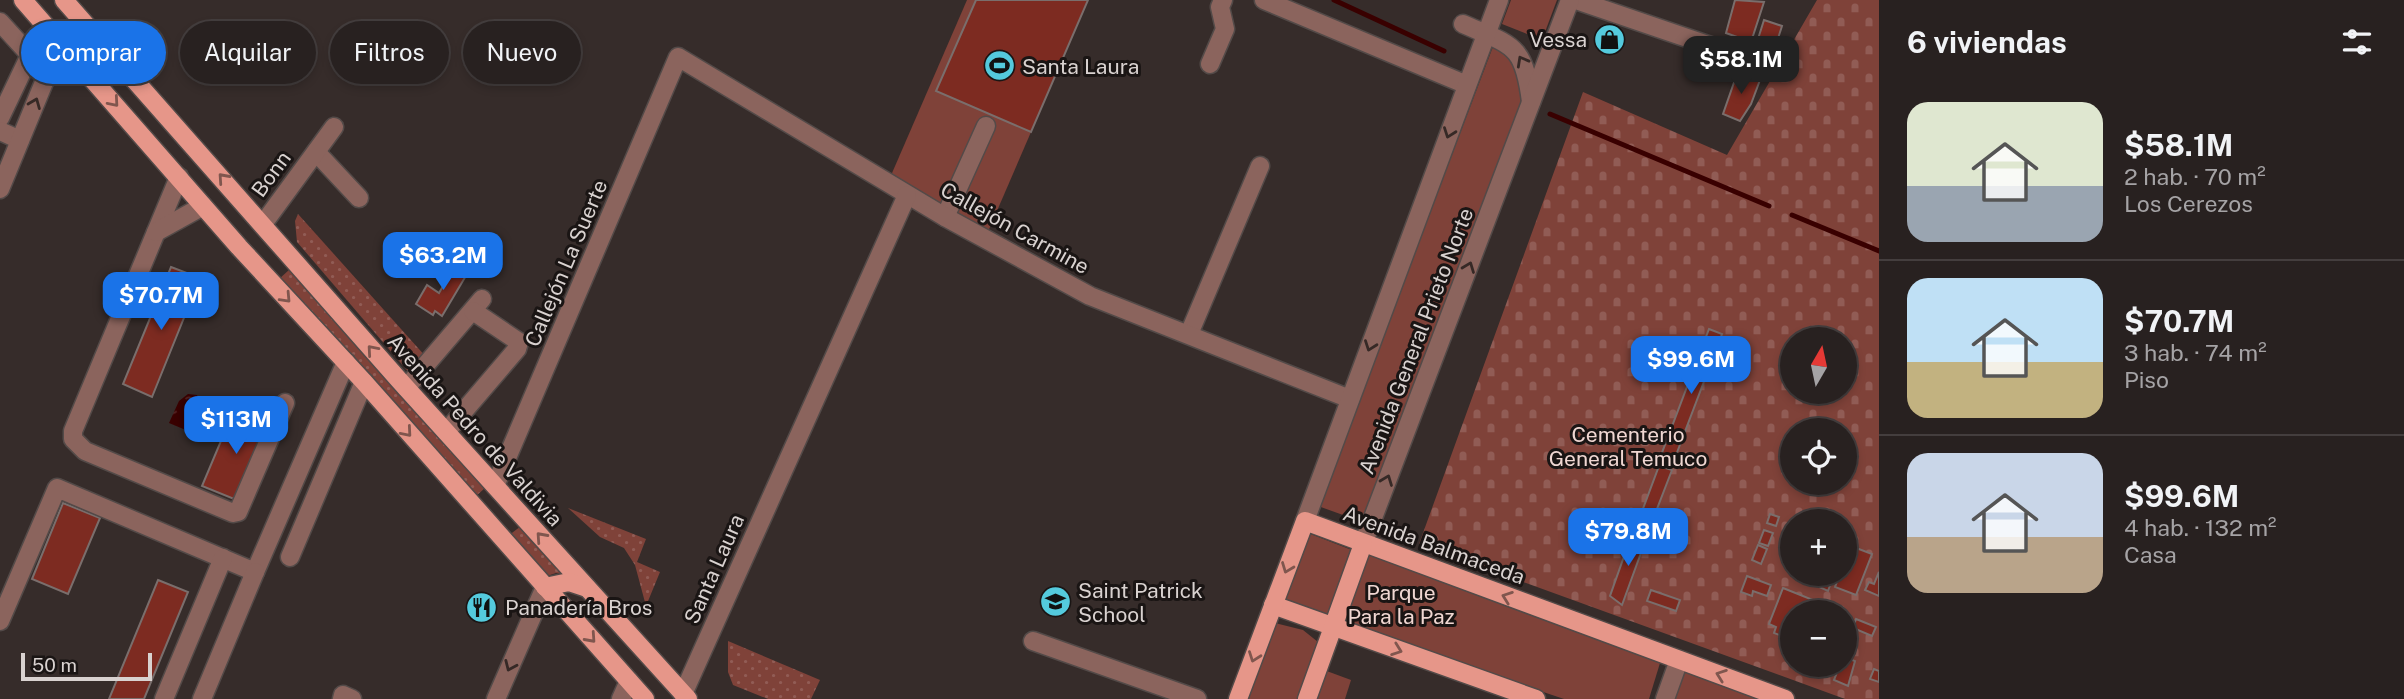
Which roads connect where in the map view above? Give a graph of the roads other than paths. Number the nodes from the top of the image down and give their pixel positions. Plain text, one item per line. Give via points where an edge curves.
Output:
1 (23, 0) edge
2 (64, 0) edge
3 (1223, 0) edge
4 (1265, 0) edge
5 (1499, 0) edge
6 (1570, 0) edge
7 (1576, 0) edge
8 (42, 21) edge
9 (0, 22) edge
10 (1463, 24) dead end
11 (1486, 34) junction
12 (1740, 56) dead end
13 (678, 57) joint
14 (1210, 64) dead end
15 (43, 84) edge
16 (98, 84) edge
17 (1467, 85) junction
18 (1531, 105) junction
19 (0, 118) edge
20 (986, 126) dead end
21 (334, 127) dead end
22 (0, 131) edge
23 (20, 141) junction
24 (316, 152) junction
25 (1259, 166) dead end
26 (178, 177) junction
27 (0, 189) edge
28 (907, 195) junction
29 (359, 198) dead end
30 (203, 206) junction
31 (945, 217) junction
32 (263, 224) junction
33 (156, 232) junction
34 (1189, 334) junction
35 (346, 362) junction
36 (364, 382) junction
37 (406, 388) junction
38 (1350, 399) junction
39 (285, 403) dead end
40 (446, 432) junction
41 (495, 486) junction
42 (1305, 521) junction
43 (1363, 544) junction
44 (290, 557) dead end
45 (223, 558) junction
46 (256, 572) junction
47 (545, 587) junction
48 (587, 588) junction
49 (1273, 605) junction
50 (0, 621) edge
51 (1333, 627) junction
52 (1033, 641) dead end
53 (1679, 660) junction
54 (629, 681) junction
55 (686, 696) edge
56 (163, 699) edge
57 (202, 699) edge
58 (496, 699) edge
59 (621, 699) edge
60 (645, 699) edge
61 (1197, 699) edge
62 (1238, 699) edge
63 (1307, 699) edge
64 (1536, 699) edge
65 (1665, 699) edge
66 (1785, 699) edge

1 - 8 main road
32 -> 2 main road, Avenida Pedro de Valdivia
3 - 14 street via 1225,29
4 - 17 street
5 - 11 street, Avenida General Prieto Norte
6 - 18 street, Avenida General Prieto Norte
7 - 12 street
9 - 19 street via 30,55
10 - 11 street
11 - 17 street, Avenida General Prieto Norte
18 -> 11 street via 1527,69 1520,54
13 - 28 street, Callejón Carmine
13 - 41 street, Callejón La Suerte
23 -> 15 street
16 -> 26 main road
17 -> 38 street, Avenida General Prieto Norte
43 -> 18 street, Avenida General Prieto Norte
20 - 31 street
21 - 24 street, Bonn
22 - 23 street
23 - 27 street
24 - 29 street, Bonn
24 - 32 street, Bonn
25 - 34 street
26 - 30 main road
26 - 33 street
28 - 31 street, Callejón Carmine
28 - 55 street, Santa Laura
30 - 33 street
30 -> 35 main road
31 - 34 street, Callejón Carmine via 1090,296
37 -> 32 main road, Avenida Pedro de Valdivia
33 - 39 street via 73,431 78,446 238,512
34 - 38 street, Callejón Carmine
35 - 36 main road
35 - 46 street
36 - 44 street
36 -> 47 main road
37 - 40 main road, Avenida Pedro de Valdivia
37 - 40 street via 477,305 519,342
38 - 42 street, Avenida General Prieto Norte
40 - 41 main road, Avenida Pedro de Valdivia
48 -> 41 main road, Avenida Pedro de Valdivia
42 - 43 main road, Avenida Balmaceda
42 -> 49 main road, Avenida General Prieto Norte
43 - 51 main road, Avenida General Prieto Norte
53 -> 43 main road, Avenida Balmaceda
45 - 46 street
45 - 50 street via 57,488
45 - 56 street
46 - 57 street
47 - 48 main road via 569,582
47 -> 54 main road
47 -> 58 street
48 - 55 main road, Avenida Pedro de Valdivia
49 - 51 main road
49 -> 62 main road, Avenida General Prieto Norte
51 - 63 main road, Avenida General Prieto Norte
51 -> 64 main road
52 - 61 street
53 - 65 street
66 -> 53 main road, Avenida Balmaceda
54 - 59 street
54 - 60 main road

